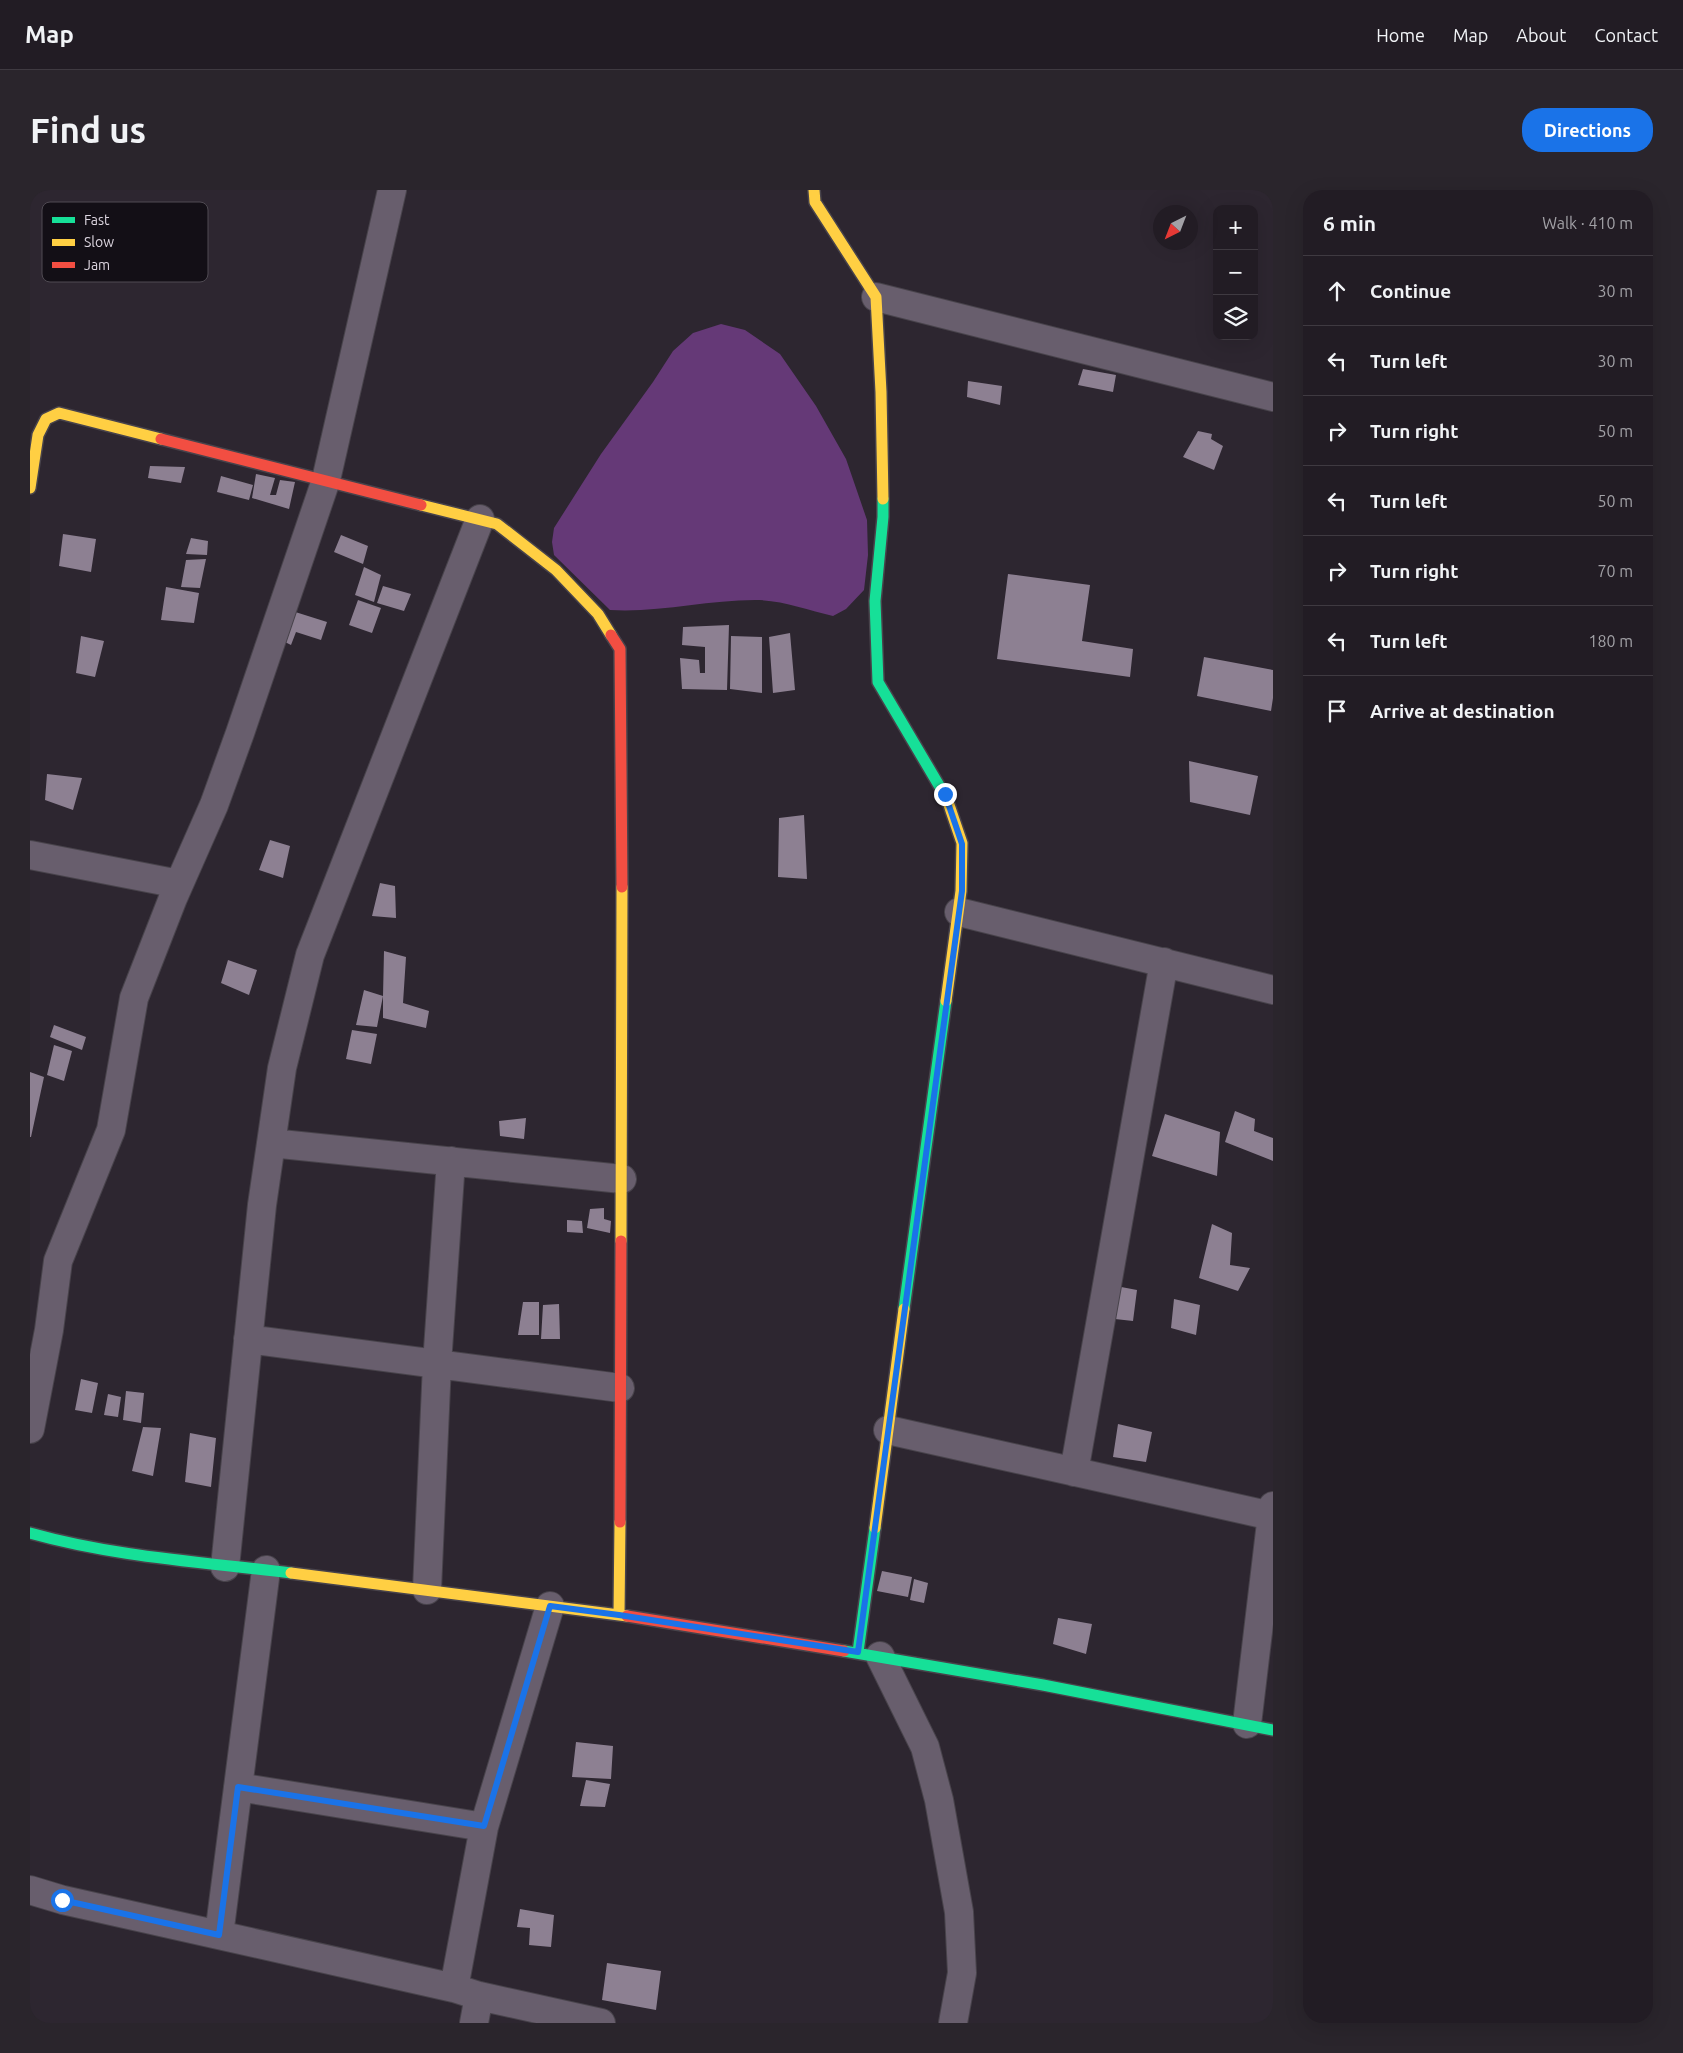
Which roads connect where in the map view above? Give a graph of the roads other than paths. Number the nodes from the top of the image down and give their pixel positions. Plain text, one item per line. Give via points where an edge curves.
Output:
1 (392, 190) edge
2 (814, 190) edge
3 (876, 297) junction
4 (1273, 397) edge
5 (326, 480) junction
6 (30, 488) edge
7 (480, 519) junction
8 (30, 856) edge
9 (179, 884) junction
10 (959, 912) junction
11 (1164, 962) junction
12 (1273, 990) edge
13 (271, 1143) junction
14 (451, 1161) junction
15 (622, 1178) junction
16 (248, 1339) junction
17 (437, 1364) junction
18 (620, 1388) junction
19 (30, 1429) edge
20 (888, 1430) junction
21 (1074, 1472) junction
22 (1272, 1511) edge
23 (30, 1533) edge
24 (225, 1567) junction
25 (266, 1570) junction
26 (427, 1590) junction
27 (550, 1606) junction
28 (619, 1615) junction
29 (869, 1654) junction
30 (1247, 1724) junction
31 (1273, 1730) edge
32 (238, 1787) junction
33 (484, 1826) junction
34 (30, 1890) edge
35 (219, 1935) junction
36 (454, 1988) junction
37 (479, 1996) junction
38 (474, 2023) edge
39 (601, 2023) edge
40 (953, 2023) edge

1 - 5 street
2 - 3 street via 814,202
3 - 4 street
3 - 10 street via 883,517 876,601 878,682 945,794 962,844
5 - 6 street via 59,413 46,419 38,436
5 - 7 street
5 - 9 street via 237,742 214,805
7 - 13 street via 310,955 282,1068
7 - 15 street via 497,524 556,570 598,614 620,649
8 - 9 street
9 - 19 street via 134,998 111,1130 58,1261
10 - 11 street
10 - 20 street
11 - 12 street
11 - 21 street
13 - 14 street
13 - 16 street
14 - 15 street
14 - 17 street
15 - 18 street
16 - 17 street
16 - 24 street
17 - 18 street
17 - 26 street
18 - 28 street
20 - 21 street
20 - 29 street
21 - 22 street
22 - 30 street
23 - 24 street via 62,1542
24 - 25 street
25 - 26 street
25 - 32 street
26 - 27 street
27 - 28 street
27 - 33 street
28 - 29 street
29 - 30 street
29 - 40 street via 925,1747 940,1800 959,1912 962,1973
30 - 31 street
32 - 33 street
32 - 35 street
33 - 36 street
34 - 35 street
35 - 36 street
36 - 37 street
37 - 38 street
37 - 39 street

